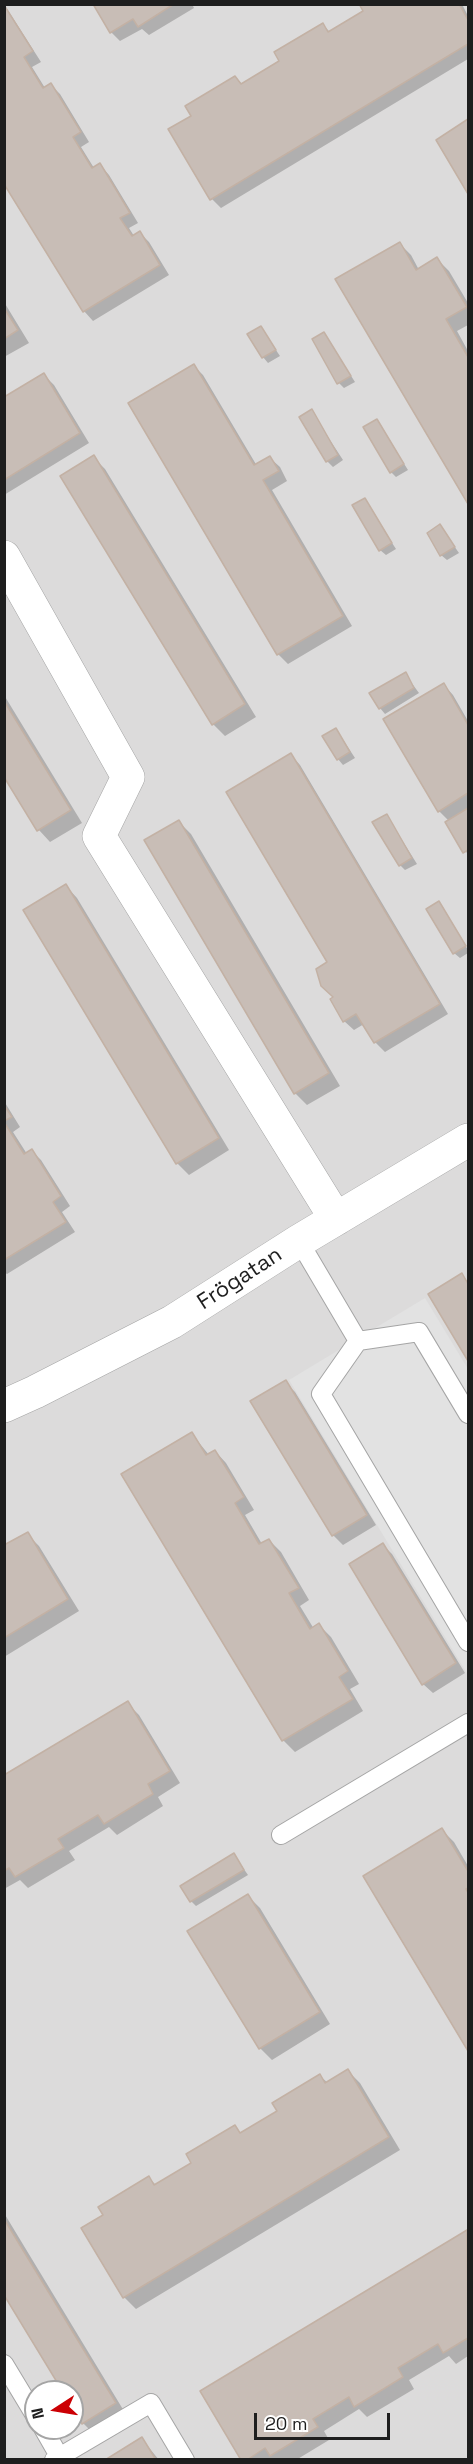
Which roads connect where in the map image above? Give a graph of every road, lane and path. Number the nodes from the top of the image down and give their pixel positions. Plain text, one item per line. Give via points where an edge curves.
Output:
1 (4, 557) edge
2 (468, 1140) edge
3 (336, 1219) junction
4 (299, 1241) junction
5 (358, 1341) junction
6 (4, 1406) edge
7 (468, 1414) edge
8 (468, 1642) edge
9 (468, 1723) edge
10 (281, 1835) dead end
11 (4, 2364) edge
12 (24, 2397) edge
13 (49, 2440) edge
14 (57, 2458) edge
15 (185, 2460) edge

1 - 3 street via 128,777 99,836
2 - 3 street, Frögatan
3 - 4 street, Frögatan
4 - 5 lane
4 - 6 street, Frögatan via 172,1322
5 - 7 lane via 419,1332
5 - 8 lane via 321,1394
9 - 10 lane
11 - 12 lane
13 - 14 lane
14 - 15 lane via 151,2403

